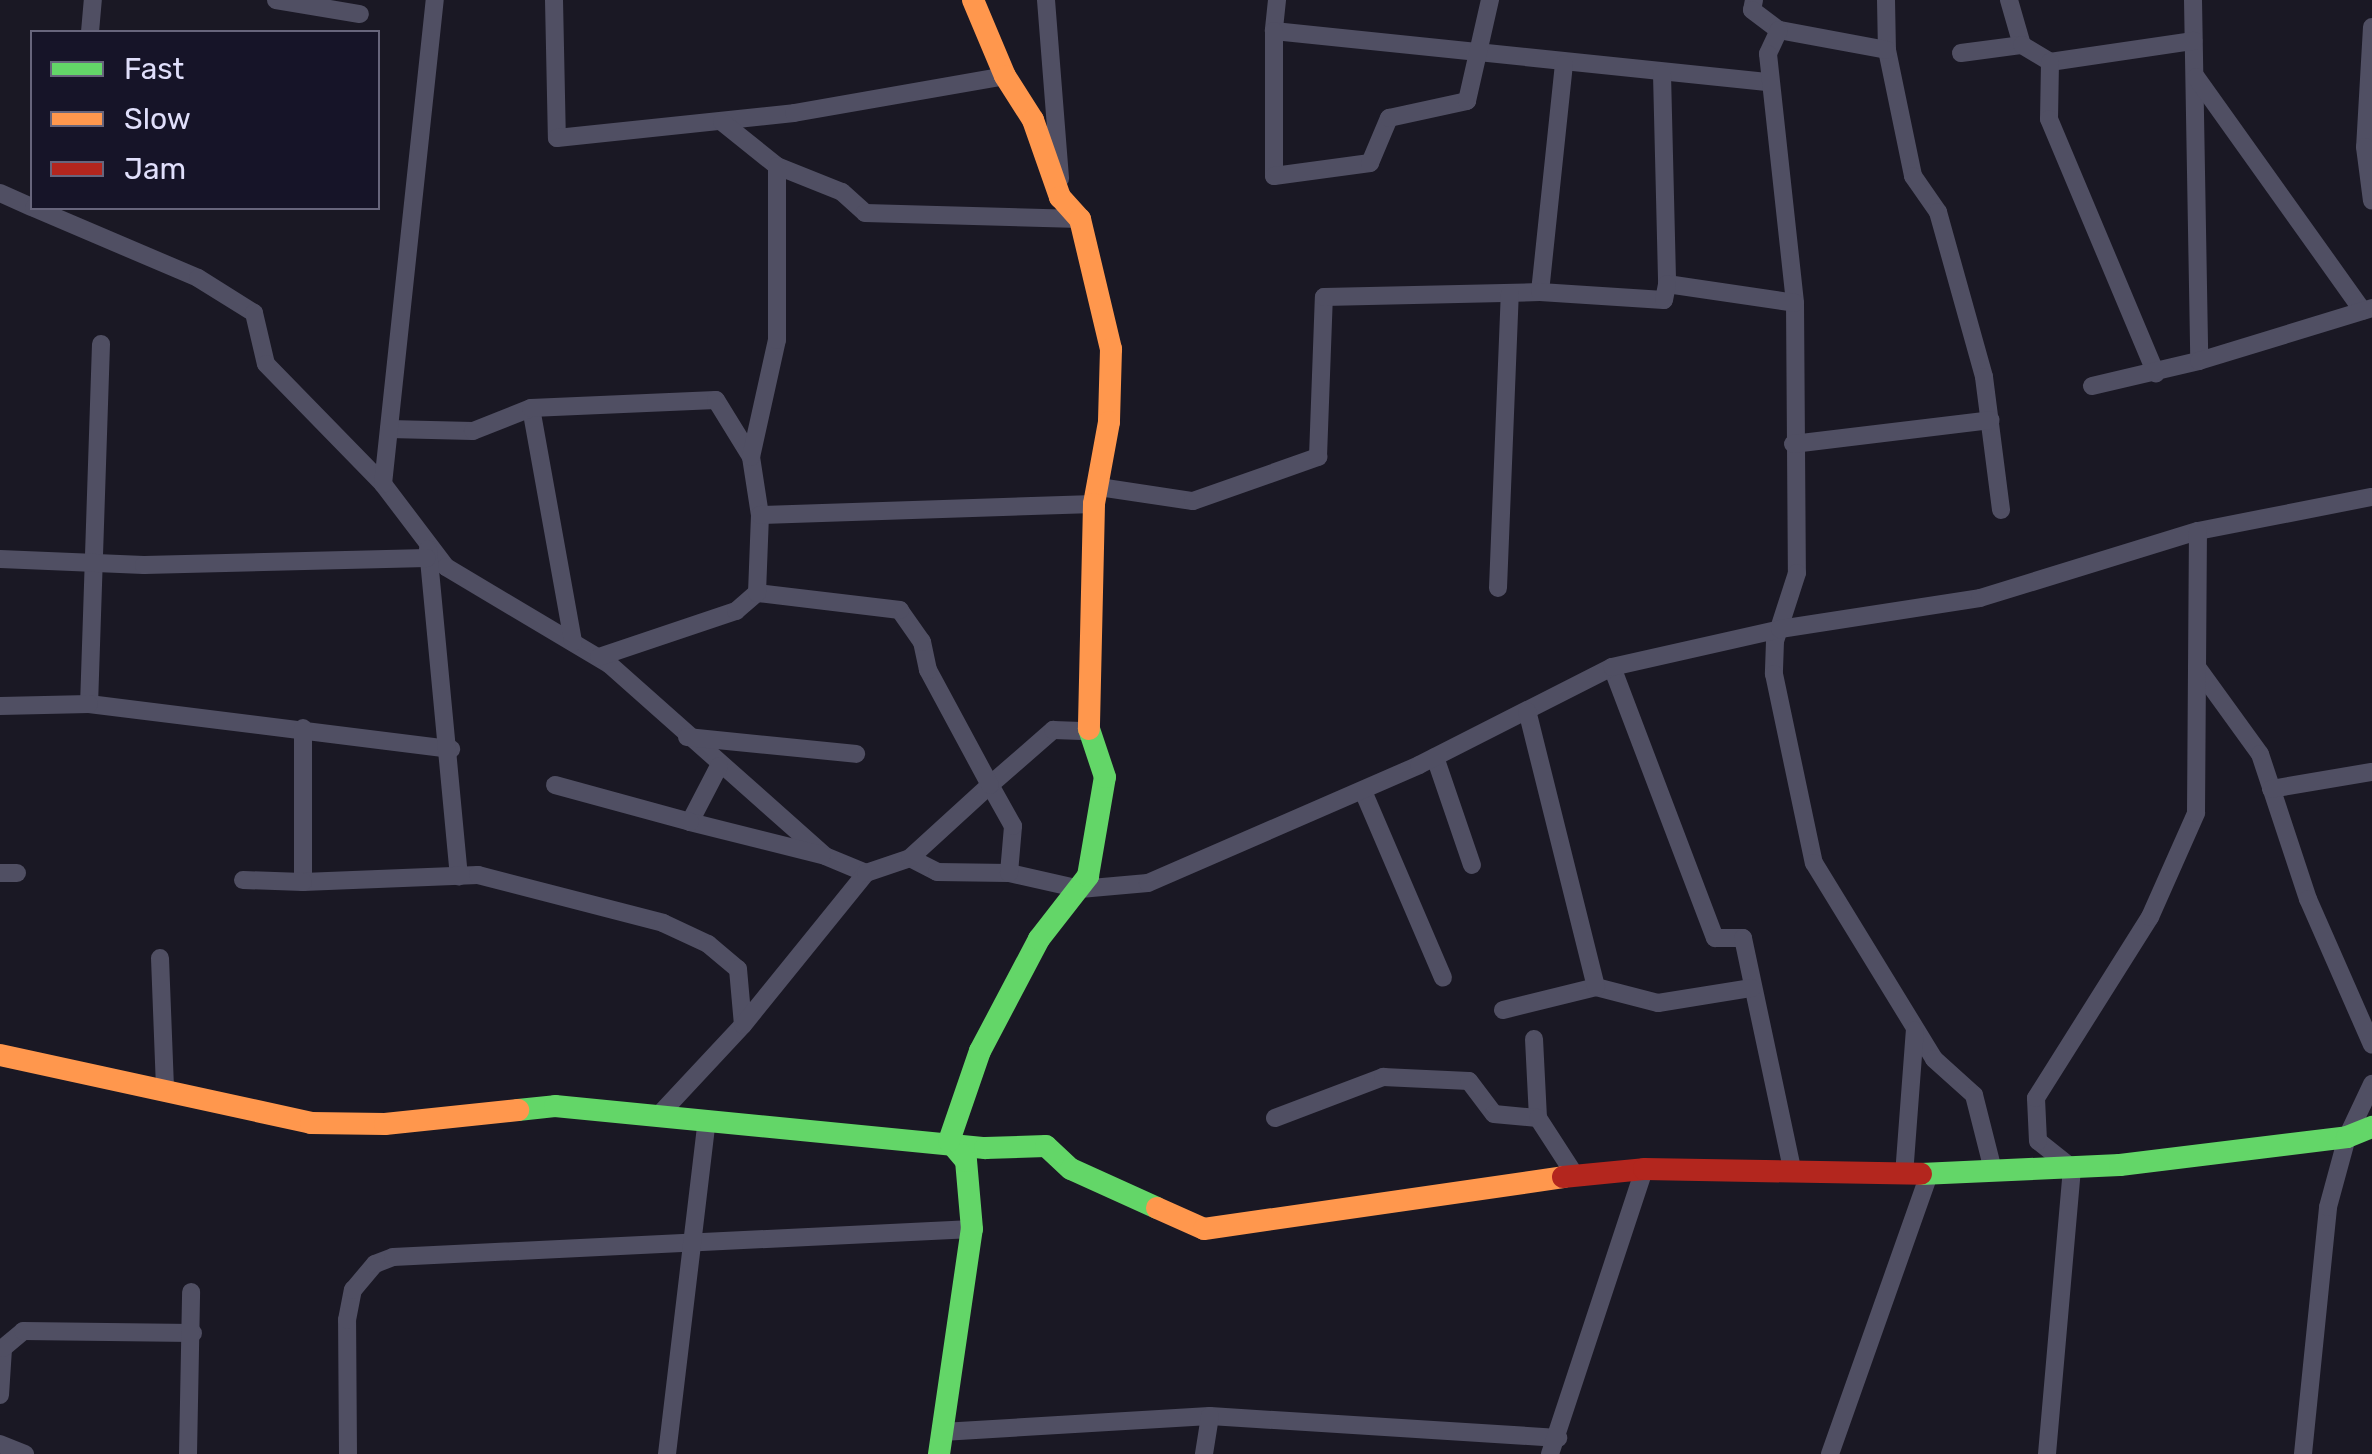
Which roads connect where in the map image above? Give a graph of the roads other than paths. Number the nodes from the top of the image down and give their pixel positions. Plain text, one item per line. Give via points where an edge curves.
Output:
1 (93, 0) edge
2 (276, 0) edge
3 (435, 0) edge
4 (554, 0) edge
5 (973, 0) edge
6 (1048, 0) edge
7 (1277, 0) edge
8 (1490, 0) edge
9 (1754, 0) edge
10 (1886, 0) edge
11 (2009, 0) edge
12 (2193, 0) edge
13 (360, 14) dead end
14 (2372, 27) edge
15 (90, 30) edge
16 (1778, 30) junction
17 (1274, 31) junction
18 (2193, 41) junction
19 (2022, 44) junction
20 (1887, 50) junction
21 (1476, 52) junction
22 (1961, 53) dead end
23 (2050, 62) junction
24 (1564, 64) junction
25 (1662, 74) junction
26 (1005, 76) junction
27 (2196, 77) junction
28 (1768, 82) junction
29 (722, 122) junction
30 (777, 166) junction
31 (3, 194) edge
32 (1060, 196) junction
33 (2372, 201) edge
34 (30, 206) edge
35 (53, 212) edge
36 (0, 213) edge
37 (1080, 219) junction
38 (1667, 284) junction
39 (1540, 292) junction
40 (1510, 294) junction
41 (1796, 303) junction
42 (2367, 309) edge
43 (101, 344) dead end
44 (2199, 361) junction
45 (2156, 373) junction
46 (2092, 386) dead end
47 (531, 408) junction
48 (1991, 420) junction
49 (389, 429) junction
50 (1793, 444) junction
51 (751, 457) junction
52 (383, 484) junction
53 (1096, 496) junction
54 (2372, 498) edge
55 (2001, 510) dead end
56 (760, 515) junction
57 (2198, 531) junction
58 (428, 550) junction
59 (0, 559) edge
60 (90, 562) junction
61 (1498, 588) dead end
62 (757, 593) junction
63 (1780, 629) junction
64 (572, 642) junction
65 (599, 658) junction
66 (2196, 666) junction
67 (1612, 667) junction
68 (89, 704) junction
69 (0, 706) edge
70 (1527, 711) junction
71 (304, 728) junction
72 (1089, 732) junction
73 (686, 737) junction
74 (452, 749) junction
75 (856, 754) dead end
76 (1435, 757) junction
77 (720, 766) junction
78 (2372, 772) edge
79 (555, 785) dead end
80 (990, 785) junction
81 (1364, 790) junction
82 (2272, 790) junction
83 (690, 822) junction
84 (825, 856) junction
85 (910, 858) junction
86 (1472, 865) dead end
87 (866, 873) junction
88 (1010, 873) junction
89 (459, 877) junction
90 (243, 880) dead end
91 (303, 882) junction
92 (1080, 889) junction
93 (160, 958) dead end
94 (1443, 978) dead end
95 (1596, 987) junction
96 (1752, 988) junction
97 (1503, 1010) dead end
98 (743, 1025) junction
99 (1915, 1030) junction
100 (1534, 1039) dead end
101 (2372, 1045) edge
102 (0, 1055) edge
103 (2372, 1084) edge
104 (165, 1091) junction
105 (658, 1115) junction
106 (1274, 1118) dead end
107 (1538, 1118) junction
108 (707, 1120) junction
109 (2372, 1127) edge
110 (2347, 1137) junction
111 (949, 1141) junction
112 (2072, 1168) junction
113 (1644, 1170) junction
114 (1993, 1170) junction
115 (1793, 1173) junction
116 (1929, 1174) junction
117 (1904, 1175) junction
118 (1575, 1176) junction
119 (972, 1229) junction
120 (690, 1248) junction
121 (191, 1292) dead end
122 (193, 1333) junction
123 (0, 1395) edge
124 (1210, 1416) junction
125 (941, 1443) edge
126 (0, 1444) edge
127 (1554, 1446) edge
128 (25, 1454) edge
129 (188, 1454) edge
130 (348, 1454) edge
131 (667, 1454) edge
132 (1204, 1454) edge
133 (1830, 1454) edge
134 (2047, 1454) edge
135 (2303, 1454) edge

1 - 15 street
2 - 13 street
3 - 49 street
4 - 29 street via 557,138
5 - 26 street
6 - 32 street
7 - 17 street
8 - 21 street
9 - 16 street via 1752,10
10 - 20 street
11 - 19 street
12 - 18 street
14 - 33 street via 2366,147
16 - 20 street
16 - 28 street via 1768,54
17 - 21 street
17 - 21 street via 1274,176 1370,164 1390,118 1467,101
18 - 23 street
18 - 27 street
19 - 22 street
19 - 23 street
20 - 48 street via 1913,176 1938,212
21 - 24 street
23 - 45 street via 2049,119
24 - 25 street
24 - 39 street
25 - 28 street
25 - 38 street
26 - 29 street
26 - 32 street via 1034,120
27 - 42 street
27 - 44 street via 2192,221
28 - 41 street
29 - 30 street
30 - 37 street via 842,192 865,212
30 - 51 street via 777,340
31 - 34 street
31 - 36 street
32 - 37 street
35 - 52 street via 198,278 254,313 266,364
37 - 53 street via 1096,261 1111,349
38 - 39 street via 1664,300
38 - 41 street
39 - 40 street
40 - 53 street via 1324,296 1318,457 1193,501
40 - 61 street
41 - 50 street
42 - 44 street
43 - 60 street
44 - 45 street
45 - 46 street
47 - 49 street via 473,431
47 - 51 street via 716,400
47 - 64 street
48 - 50 street
48 - 55 street
49 - 52 street
50 - 63 street via 1797,573
51 - 56 street
52 - 58 street
53 - 56 street
53 - 72 street
54 - 57 street
56 - 62 street
57 - 63 street via 1980,598
57 - 66 street
58 - 60 street
58 - 64 street
58 - 74 street
59 - 60 street
60 - 68 street
62 - 65 street via 736,611
62 - 80 street via 900,610
63 - 67 street
63 - 99 street via 1774,674 1814,864
64 - 65 street
65 - 73 street
66 - 82 street via 2244,728
66 - 112 street via 2196,813 2150,916 2036,1098 2038,1140
67 - 70 street
67 - 96 street via 1715,938 1743,938
68 - 69 street
68 - 71 street
70 - 76 street
70 - 95 street
71 - 74 street
71 - 91 street
72 - 80 street via 1053,730
72 - 92 street via 1105,777
73 - 75 street
73 - 77 street
74 - 89 street
76 - 81 street
76 - 86 street
77 - 83 street
77 - 84 street
78 - 82 street
79 - 83 street
80 - 85 street
80 - 88 street via 1013,826
81 - 92 street via 1148,883
81 - 94 street
82 - 101 street via 2308,898
83 - 84 street
84 - 87 street
85 - 87 street
85 - 88 street via 936,872
87 - 98 street
88 - 92 street
89 - 91 street
89 - 98 street via 478,875 581,899 708,944 738,969
90 - 91 street
92 - 111 street via 1040,939 980,1051
93 - 104 street
95 - 96 street via 1658,1003
95 - 97 street
96 - 115 street
98 - 105 street
99 - 114 street via 1974,1095
99 - 117 street
100 - 107 street
102 - 104 street
103 - 110 street
104 - 105 street via 311,1123 385,1124 555,1106
105 - 108 street
106 - 107 street via 1383,1077 1469,1081 1494,1114
107 - 118 street
108 - 111 street
108 - 120 street
109 - 110 street
110 - 112 street
110 - 135 street via 2328,1206
111 - 118 street via 1046,1146 1071,1169 1204,1229
111 - 119 street via 966,1161
112 - 114 street
112 - 134 street
113 - 115 street
113 - 118 street
113 - 127 street
114 - 116 street
115 - 117 street
116 - 117 street
116 - 133 street
119 - 120 street
119 - 125 street
120 - 130 street via 393,1257 375,1264 354,1290 348,1320
120 - 131 street
121 - 122 street
122 - 123 street via 22,1331 4,1348
122 - 129 street
124 - 125 street
124 - 127 street
124 - 132 street
126 - 128 street

